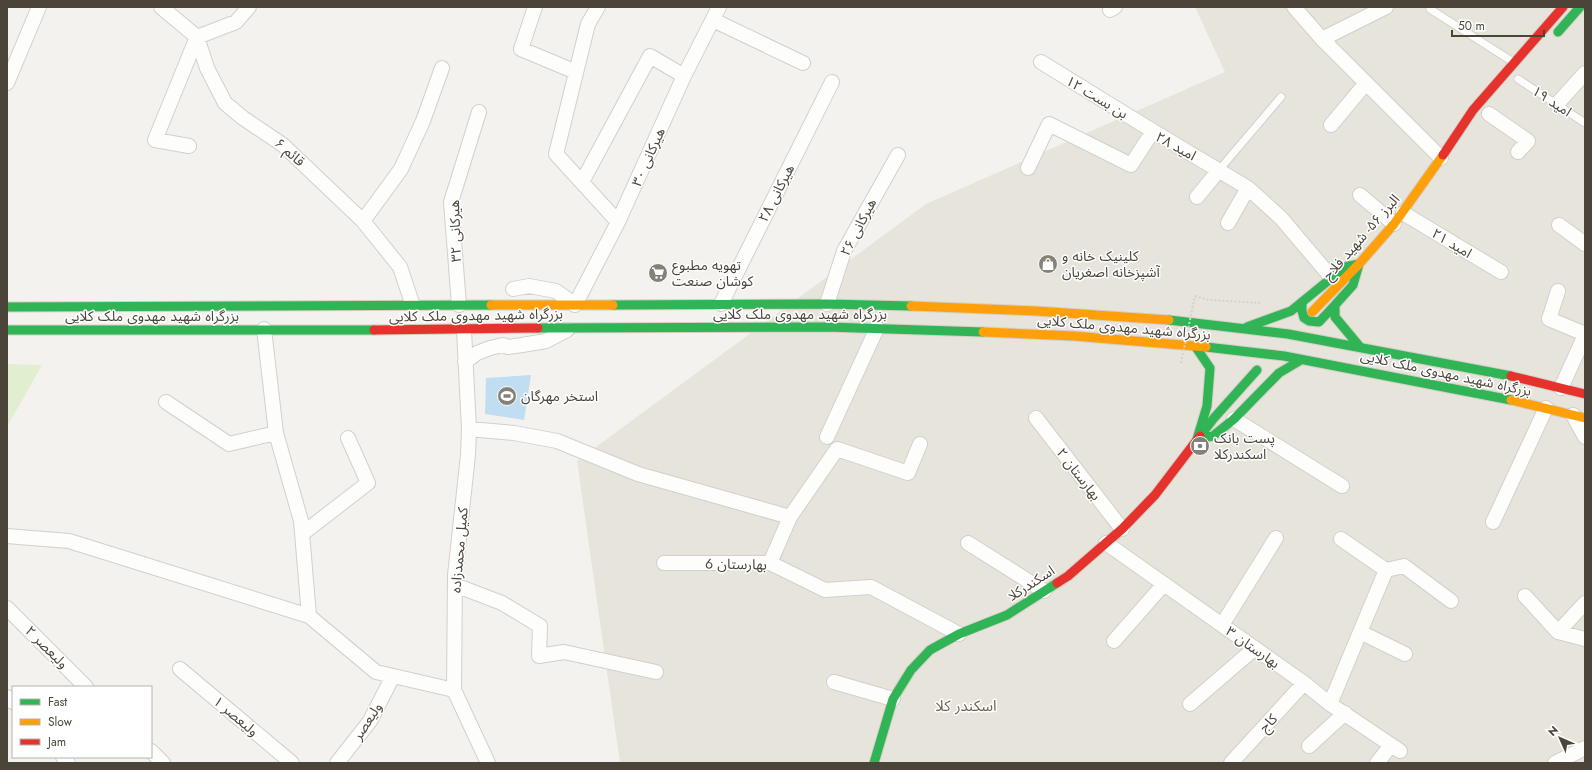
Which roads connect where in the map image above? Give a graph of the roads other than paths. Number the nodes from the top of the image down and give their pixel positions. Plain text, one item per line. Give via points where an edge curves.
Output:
1 (39, 7) edge
2 (160, 7) edge
3 (249, 7) edge
4 (536, 7) edge
5 (598, 7) edge
6 (1294, 7) edge
7 (1386, 7) edge
8 (1563, 7) edge
9 (1580, 7) edge
10 (1430, 9) dead end
11 (716, 13) edge
12 (197, 37) junction
13 (1554, 37) dead end
14 (1322, 39) junction
15 (1041, 62) dead end
16 (803, 63) dead end
17 (1514, 63) junction
18 (442, 68) dead end
19 (576, 72) junction
20 (1585, 73) edge
21 (684, 76) junction
22 (1518, 79) dead end
23 (832, 82) dead end
24 (7, 83) edge
25 (1366, 83) junction
26 (1281, 97) dead end
27 (1557, 104) junction
28 (479, 112) dead end
29 (1488, 115) dead end
30 (1585, 123) edge
31 (1331, 125) dead end
32 (1153, 131) junction
33 (1465, 137) dead end
34 (189, 146) dead end
35 (1518, 152) dead end
36 (898, 155) dead end
37 (1442, 158) junction
38 (1028, 168) dead end
39 (1218, 170) junction
40 (582, 182) junction
41 (1248, 188) junction
42 (1360, 195) dead end
43 (1197, 197) dead end
44 (1398, 218) junction
45 (363, 221) junction
46 (618, 222) junction
47 (1228, 223) dead end
48 (1559, 225) dead end
49 (1585, 244) edge
50 (1359, 264) junction
51 (1501, 272) dead end
52 (1331, 278) junction
53 (514, 289) dead end
54 (1558, 291) dead end
55 (1302, 302) junction
56 (721, 304) junction
57 (827, 304) junction
58 (459, 305) junction
59 (575, 305) junction
60 (1335, 305) junction
61 (413, 306) junction
62 (7, 307) edge
63 (1312, 312) dead end
64 (573, 327) junction
65 (877, 328) junction
66 (1245, 328) junction
67 (264, 329) junction
68 (7, 330) edge
69 (464, 330) junction
70 (1585, 335) edge
71 (1195, 346) junction
72 (1360, 347) junction
73 (1301, 360) junction
74 (465, 362) junction
75 (1257, 370) dead end
76 (1561, 388) junction
77 (1585, 394) edge
78 (166, 402) dead end
79 (1546, 408) junction
80 (1579, 417) edge
81 (1036, 418) dead end
82 (1234, 419) junction
83 (469, 429) junction
84 (276, 433) junction
85 (827, 437) dead end
86 (348, 438) dead end
87 (1585, 438) edge
88 (1197, 439) junction
89 (920, 444) dead end
90 (1342, 486) dead end
91 (790, 517) junction
92 (1493, 522) dead end
93 (1122, 529) junction
94 (302, 534) junction
95 (7, 536) edge
96 (1276, 538) dead end
97 (1341, 539) dead end
98 (968, 543) dead end
99 (1106, 543) junction
100 (770, 563) junction
101 (664, 564) dead end
102 (1386, 570) junction
103 (1164, 584) junction
104 (455, 585) junction
105 (1044, 591) junction
106 (1525, 596) dead end
107 (1451, 601) dead end
108 (1585, 602) edge
109 (7, 608) edge
110 (309, 616) junction
111 (1222, 625) junction
112 (1360, 632) junction
113 (1558, 632) junction
114 (959, 634) junction
115 (1585, 639) edge
116 (1114, 641) dead end
117 (1255, 648) junction
118 (1405, 654) dead end
119 (180, 669) dead end
120 (656, 672) dead end
121 (393, 676) junction
122 (834, 682) dead end
123 (1304, 683) junction
124 (85, 686) edge
125 (454, 690) junction
126 (893, 700) junction
127 (1190, 704) dead end
128 (1330, 704) junction
129 (1345, 713) junction
130 (1309, 746) dead end
131 (1585, 748) edge
132 (152, 752) edge
133 (163, 763) edge
134 (292, 763) edge
135 (337, 763) edge
136 (488, 763) edge
137 (874, 763) edge
138 (1231, 763) edge
139 (1377, 763) edge
140 (1555, 763) edge

1 - 24 street
2 - 12 street
3 - 12 street via 236,22
4 - 19 street via 521,50
5 - 19 street via 588,24
6 - 14 street
7 - 14 street
8 - 17 main road, البرز ۵۶- شهید فلاح
9 - 13 main road
10 - 17 lane
11 - 16 street
11 - 21 street, هیرکانی ۳۰
12 - 34 street via 155,140
12 - 45 street, قائم ۶ via 206,68 225,103 283,145
14 - 25 street
15 - 32 street, بن بست ۱۲
17 - 37 main road, البرز ۵۶- شهید فلاح via 1473,110
18 - 45 street via 423,121 401,169
19 - 40 street via 556,154
20 - 27 street
21 - 40 street via 650,56
21 - 46 street, هیرکانی ۳۰
22 - 27 lane, امید ۱۹
23 - 56 street, هیرکانی ۲۸
25 - 31 street
25 - 37 street
26 - 39 lane
27 - 30 lane, امید ۱۹
28 - 58 street, هیرکانی ۳۲ via 451,202
29 - 35 street via 1528,141
32 - 38 street, امید ۲۸ via 1131,164 1049,124
32 - 39 street, امید ۲۸
33 - 37 main road, البرز ۵۶- شهید فلاح
36 - 57 street, هیرکانی ۲۶ via 844,251
37 - 44 main road, البرز ۵۶- شهید فلاح
39 - 41 street, امید ۲۸
39 - 43 street
40 - 46 street
41 - 47 street
41 - 52 street, امید ۲۸ via 1281,218
42 - 44 street, امید ۲۱
44 - 50 main road, البرز ۵۶- شهید فلاح
44 - 51 street, امید ۲۱
45 - 61 street, قائم ۶ via 400,267
46 - 59 street, هیرکانی ۳۰
48 - 49 street
50 - 52 main road via 1345,266
50 - 60 main road via 1353,285
50 - 63 main road, البرز ۵۶- شهید فلاح
52 - 55 main road
53 - 59 street via 529,286 556,291
54 - 70 street via 1549,319
55 - 60 main road via 1301,313 1311,323 1319,322
55 - 66 main road via 1290,311
56 - 57 main road, بزرگراه شهید مهدوی ملک کلایی
56 - 59 main road, بزرگراه شهید مهدوی ملک کلایی
57 - 66 main road, بزرگراه شهید مهدوی ملک کلایی via 1076,313
58 - 59 main road, بزرگراه شهید مهدوی ملک کلایی
58 - 61 main road, بزرگراه شهید مهدوی ملک کلایی
60 - 72 main road via 1335,317
61 - 62 main road, بزرگراه شهید مهدوی ملک کلایی
64 - 65 main road, بزرگراه شهید مهدوی ملک کلایی
64 - 69 main road, بزرگراه شهید مهدوی ملک کلایی
64 - 74 street via 546,341 490,348
65 - 71 main road, بزرگراه شهید مهدوی ملک کلایی via 1067,336
65 - 85 street
66 - 72 main road, بزرگراه شهید مهدوی ملک کلایی
67 - 68 main road, بزرگراه شهید مهدوی ملک کلایی
67 - 69 main road, بزرگراه شهید مهدوی ملک کلایی
67 - 84 street
69 - 74 street, کمیل محمدزاده
70 - 76 street
71 - 73 main road, بزرگراه شهید مهدوی ملک کلایی
71 - 88 main road via 1210,368 1207,406
72 - 76 main road, بزرگراه شهید مهدوی ملک کلایی
73 - 79 main road, بزرگراه شهید مهدوی ملک کلایی
73 - 82 main road via 1279,373
74 - 83 street, کمیل محمدزاده
75 - 88 main road, اسکندرکلا
76 - 77 main road, بزرگراه شهید مهدوی ملک کلایی
78 - 84 street via 229,444
79 - 80 main road, بزرگراه شهید مهدوی ملک کلایی
79 - 92 street
80 - 87 street
81 - 93 street, بهارستان ۲
82 - 88 main road via 1213,436
82 - 90 street
83 - 91 street via 514,433 557,441 638,474
83 - 104 street, کمیل محمدزاده
84 - 94 street via 301,521
86 - 94 street via 368,483
88 - 93 main road, اسکندرکلا via 1155,495
89 - 91 street via 908,473 837,449
91 - 100 street
93 - 99 main road, اسکندرکلا
94 - 110 street
95 - 110 street via 69,541
96 - 111 street
97 - 102 street
98 - 105 street
99 - 103 street, بهارستان ۳
99 - 105 main road, اسکندرکلا via 1068,576
100 - 101 street, بهارستان 6
100 - 114 street, بهارستان 6 via 825,590 871,587
102 - 107 street via 1404,566
102 - 112 street
103 - 111 street, بهارستان ۳
103 - 116 street
104 - 120 street via 502,603 540,626 539,656 564,652
104 - 125 street, کمیل محمدزاده
105 - 114 main road, اسکندرکلا via 1007,615
106 - 113 street
108 - 113 street
109 - 124 street, ولیعصر ۲
110 - 121 street via 376,672
111 - 117 street, بهارستان ۳
112 - 118 street
112 - 128 street
113 - 115 street
114 - 126 main road, اسکندرکلا via 930,650 911,670
117 - 123 street, بهارستان ۳
117 - 127 street
119 - 134 street, ولیعصر ۱
121 - 125 street
121 - 135 street, ولیعصر via 370,721
122 - 126 street
123 - 128 street, بهارستان ۳
123 - 138 street, کاج
125 - 136 street, کمیل محمدزاده
126 - 137 main road, اسکندرکلا
128 - 129 street, بهارستان ۳
129 - 130 street
129 - 139 street, بهارستان ۳ via 1396,748
131 - 140 street
132 - 133 street

